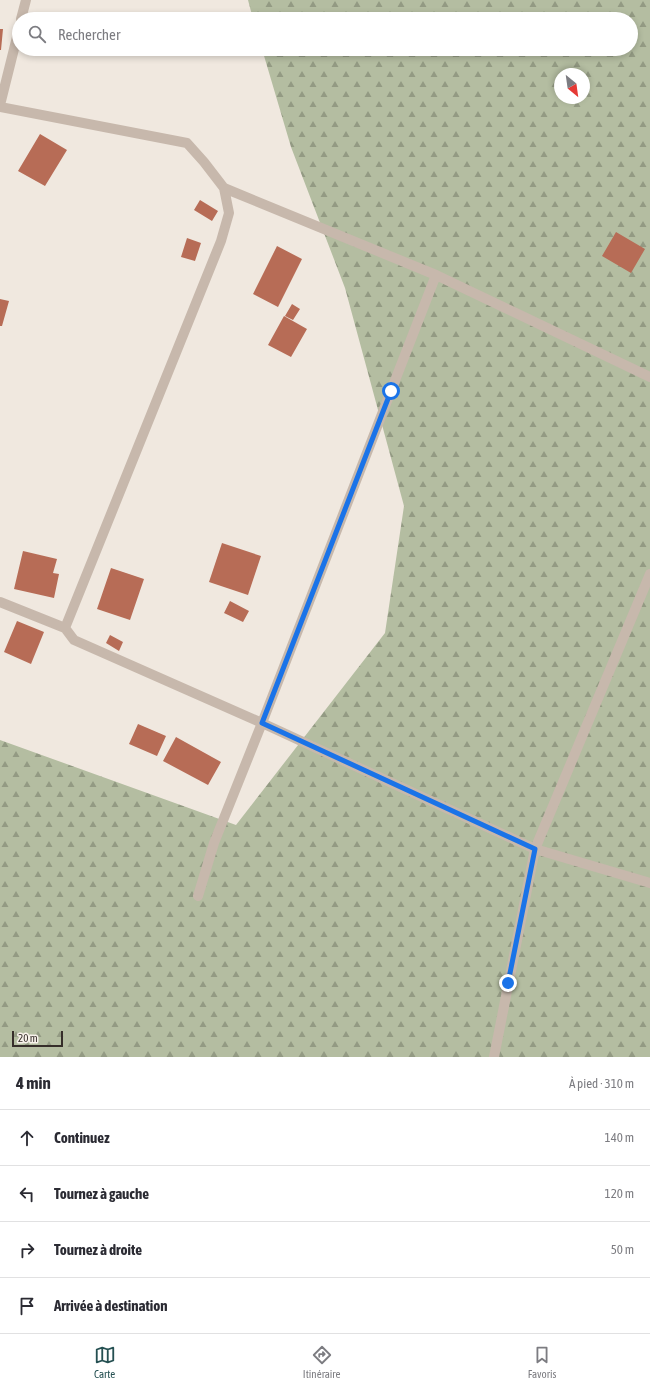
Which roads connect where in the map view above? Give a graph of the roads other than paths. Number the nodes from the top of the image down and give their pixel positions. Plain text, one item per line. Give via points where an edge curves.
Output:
1 (26, 0) edge
2 (23, 12) edge
3 (12, 56) edge
4 (0, 106) edge
5 (224, 188) junction
6 (436, 275) junction
7 (650, 377) edge
8 (650, 574) edge
9 (0, 602) edge
10 (65, 628) junction
11 (262, 723) junction
12 (535, 849) junction
13 (650, 883) edge
14 (198, 896) dead end
15 (494, 1057) edge

1 - 2 street
3 - 4 street
4 - 5 street via 187,143
5 - 6 street
5 - 10 street via 229,213 221,241
6 - 7 street
6 - 11 street
8 - 12 street
9 - 10 street
10 - 11 street via 74,640
11 - 12 street
11 - 14 street via 214,843
12 - 13 street
12 - 15 street

